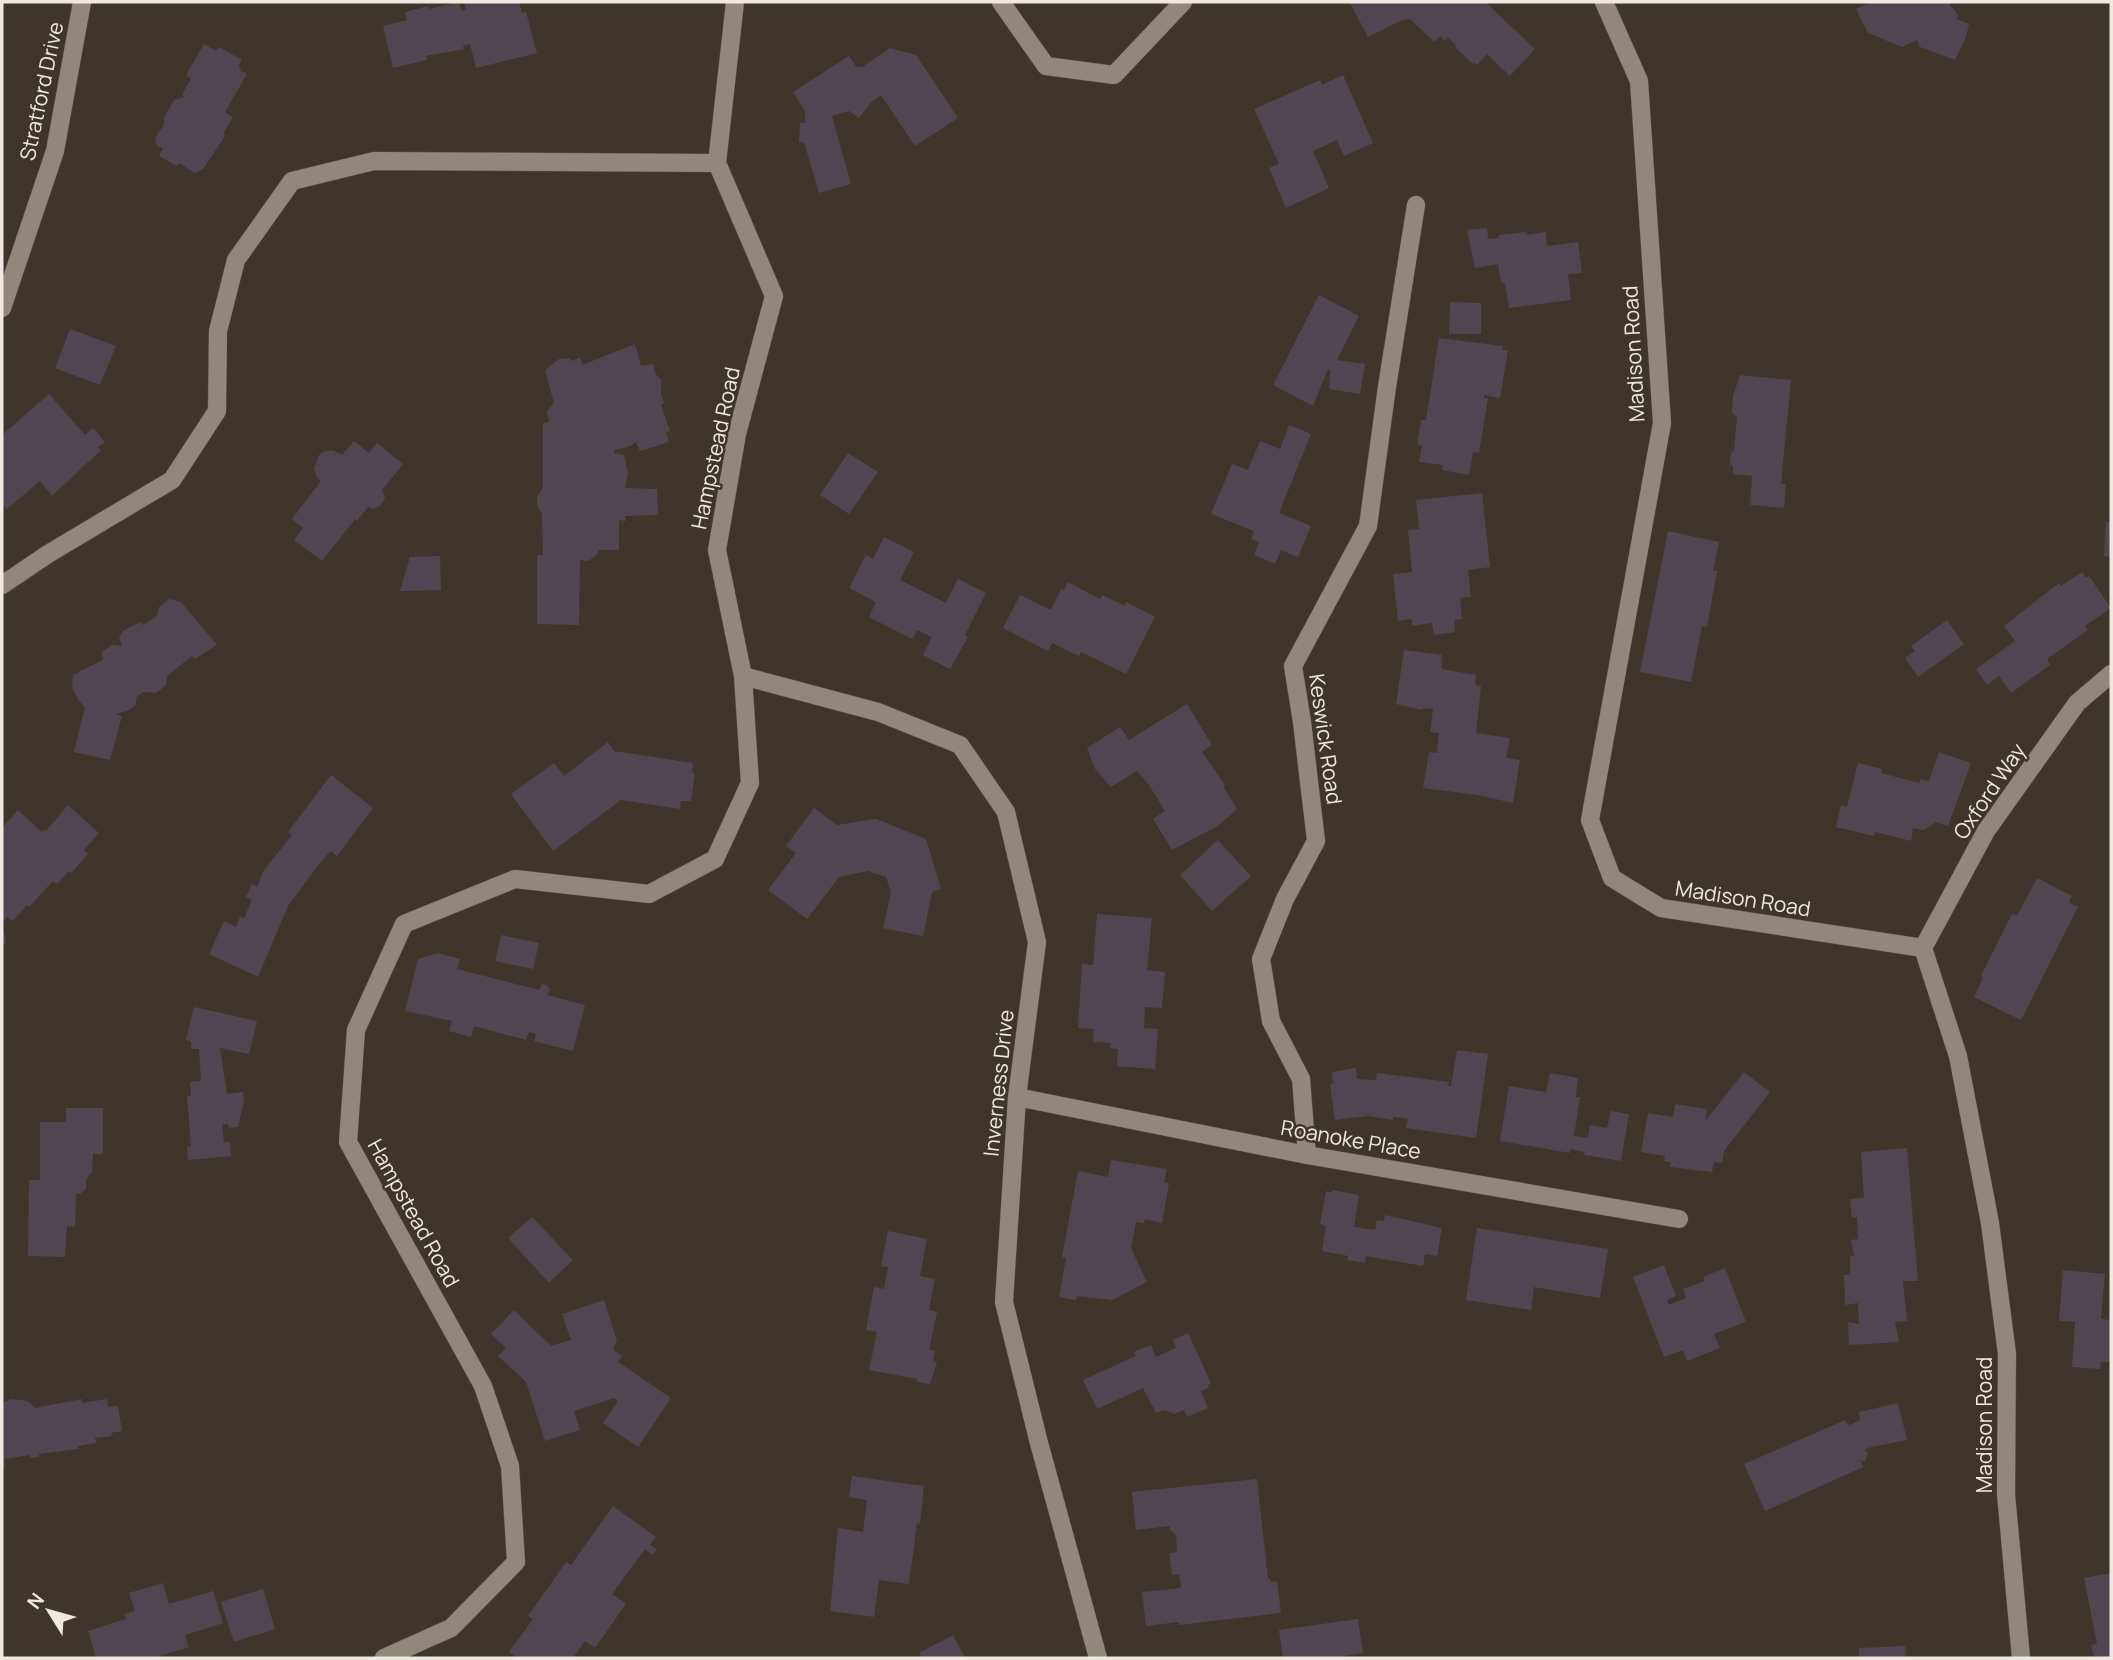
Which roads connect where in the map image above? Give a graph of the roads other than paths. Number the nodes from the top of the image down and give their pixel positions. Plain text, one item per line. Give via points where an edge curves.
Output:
1 (82, 2) edge
2 (735, 2) edge
3 (1002, 2) edge
4 (1183, 2) edge
5 (1604, 2) edge
6 (717, 163) junction
7 (1416, 205) dead end
8 (2, 308) edge
9 (2, 585) edge
10 (2111, 674) edge
11 (743, 676) junction
12 (1923, 948) junction
13 (1017, 1097) junction
14 (1307, 1155) junction
15 (1679, 1219) dead end
16 (384, 1658) edge
17 (1098, 1658) edge
18 (2021, 1658) edge

1 - 8 street, Stratford Drive via 55,151
2 - 6 street
3 - 4 street via 1046,66 1114,75
5 - 12 street, Madison Road via 1639,81 1662,423 1590,820 1612,878 1661,908
6 - 9 street via 374,161 292,181 236,260 219,331 217,411 172,480
6 - 11 street, Hampstead Road via 774,296 737,433 717,550
7 - 14 street, Keswick Road via 1368,526 1293,666 1316,841 1285,899 1261,959 1271,1021 1301,1079
10 - 12 street, Oxford Way via 2077,704 1986,831
11 - 13 street, Inverness Drive via 878,712 960,745 1006,812 1037,942
11 - 16 street, Hampstead Road via 750,783 715,859 649,894 515,879 404,924 356,1030 348,1142 483,1386 510,1466 516,1562 451,1628
12 - 18 street, Madison Road via 1958,1056 1993,1249 2007,1354 2006,1494
13 - 14 street, Roanoke Place
13 - 17 street, Inverness Drive via 1004,1302
14 - 15 street, Roanoke Place

